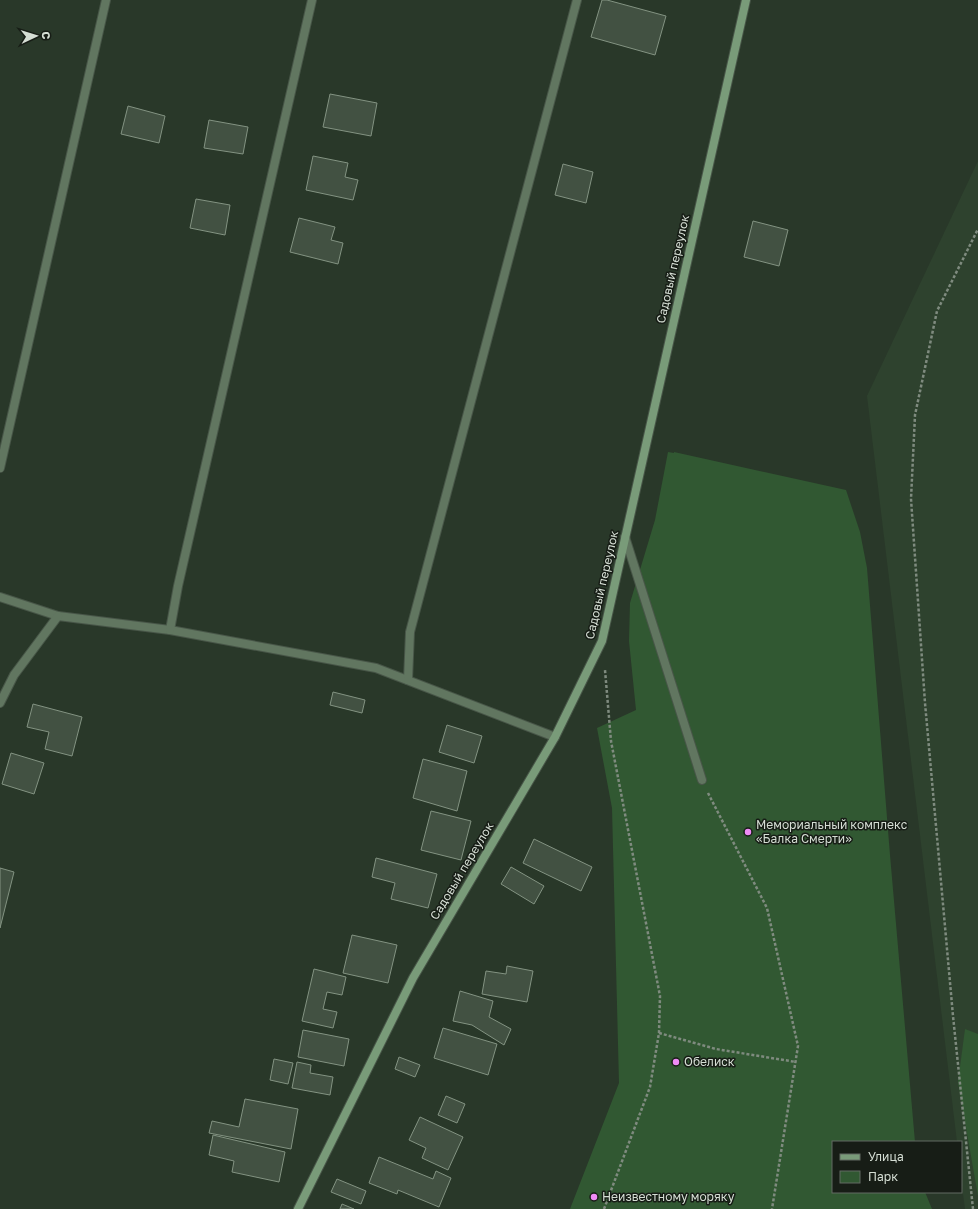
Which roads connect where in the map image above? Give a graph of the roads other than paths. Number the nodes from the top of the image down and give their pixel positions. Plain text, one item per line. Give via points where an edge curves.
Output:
1 (106, 0) edge
2 (312, 0) edge
3 (577, 0) edge
4 (746, 0) edge
5 (0, 468) edge
6 (626, 537) junction
7 (0, 597) edge
8 (58, 616) junction
9 (170, 630) junction
10 (408, 680) junction
11 (0, 703) edge
12 (555, 737) junction
13 (702, 780) road end
14 (298, 1209) edge

1 - 5 street
2 - 9 street
3 - 10 street via 410,632
4 - 6 street, Садовый переулок
6 - 12 street, Садовый переулок via 602,642
6 - 13 street
7 - 8 street
8 - 9 street
8 - 11 street via 14,675
9 - 10 street via 376,668
10 - 12 street
12 - 14 street, Садовый переулок via 413,978

